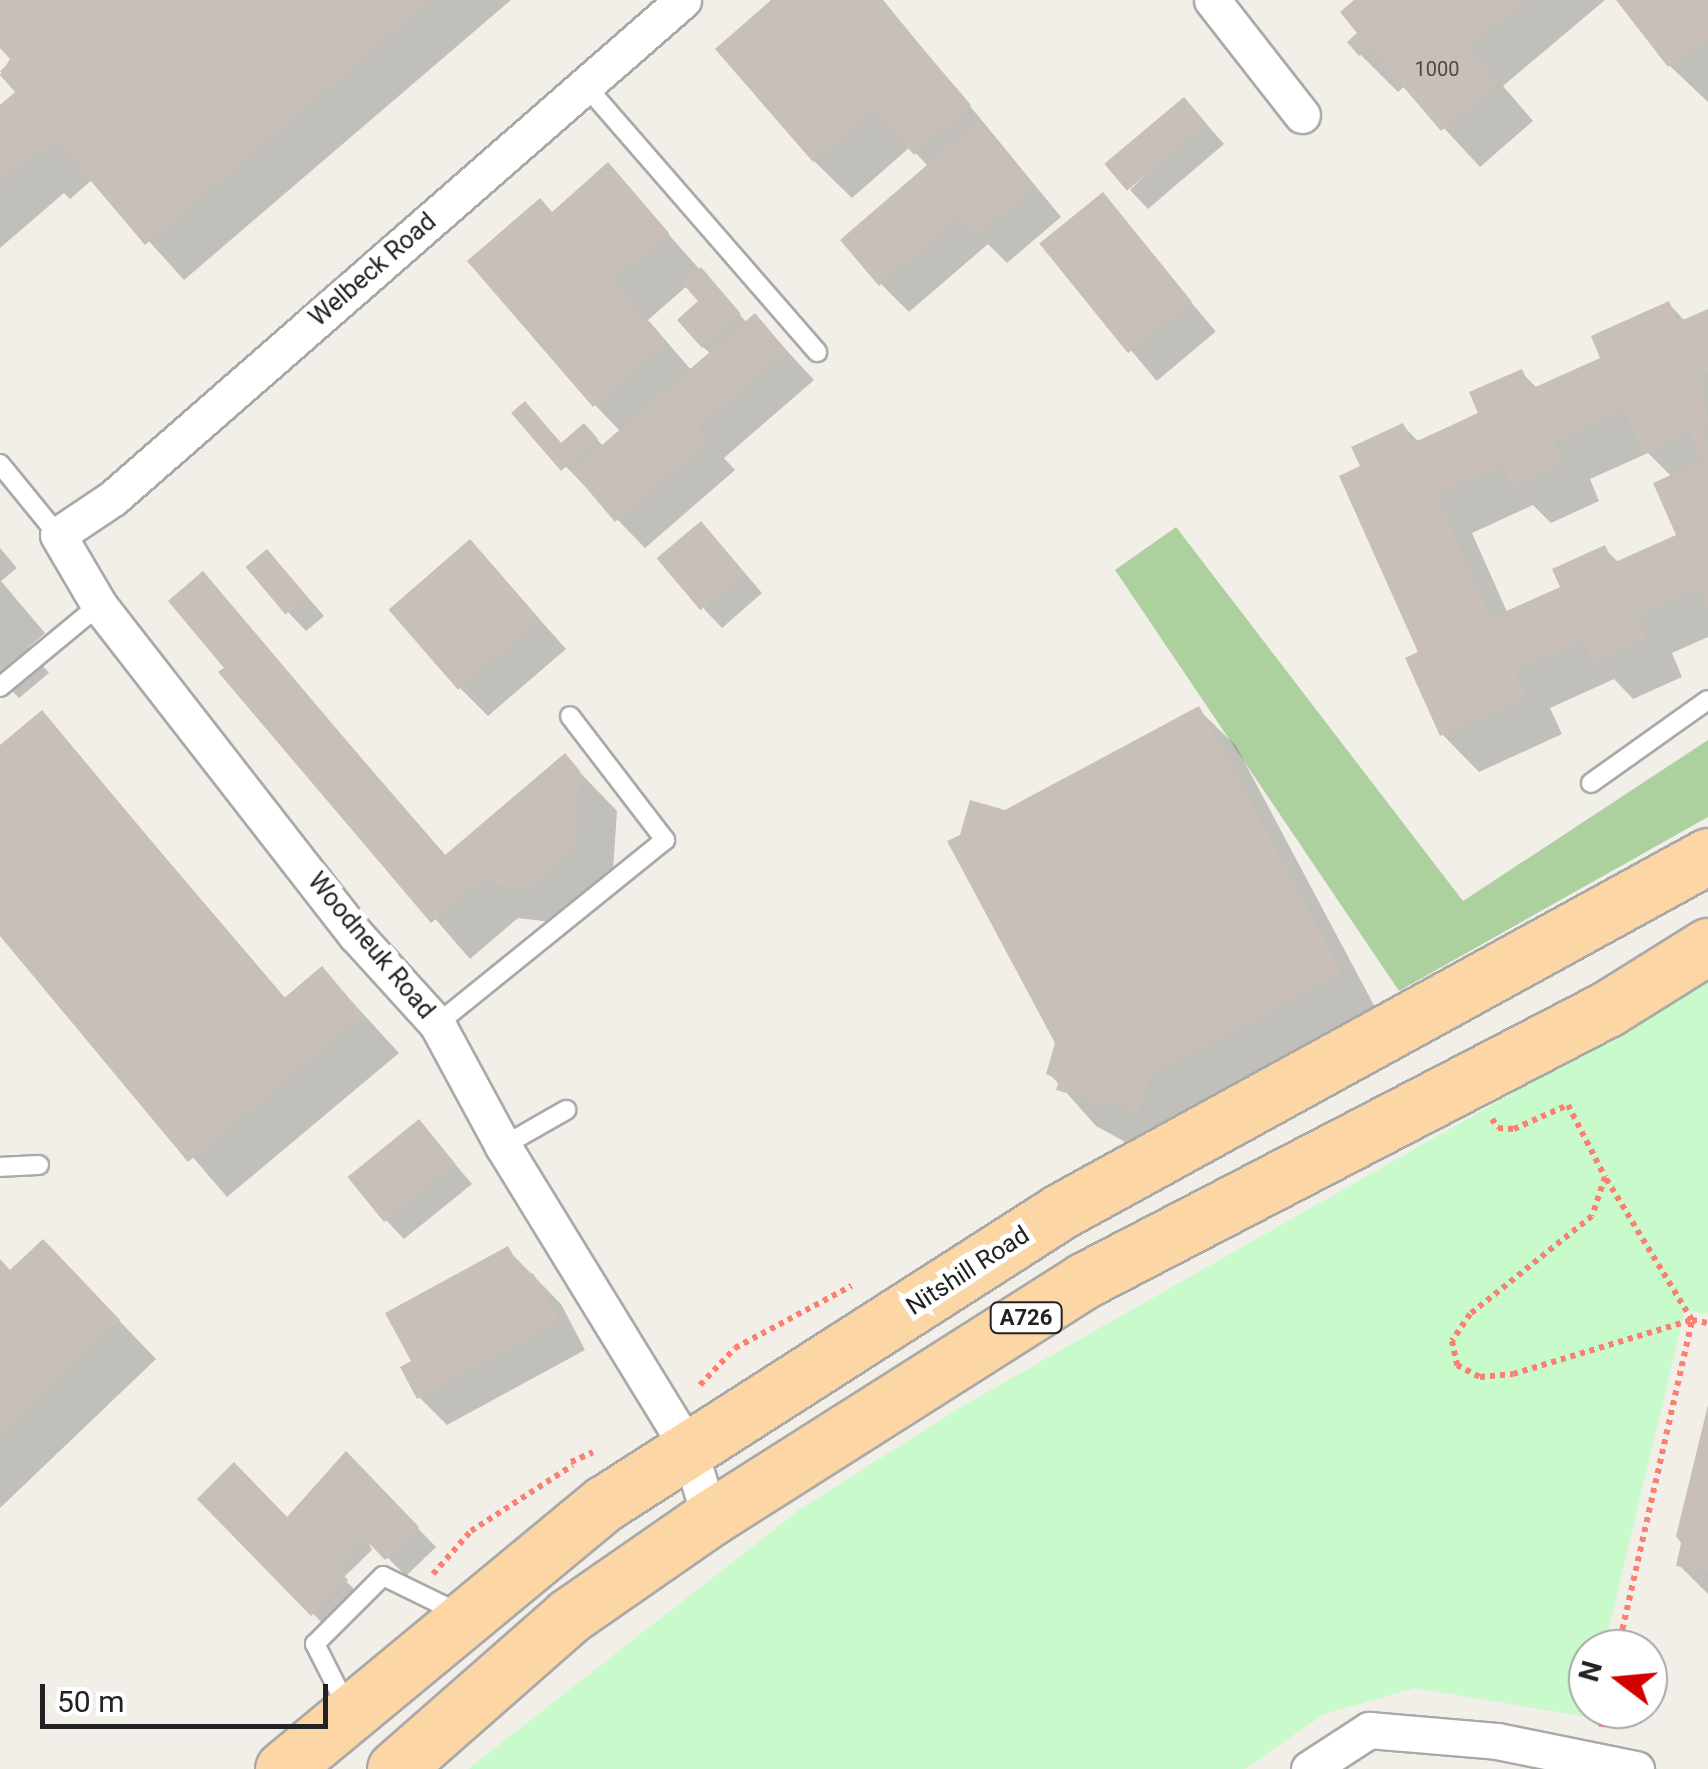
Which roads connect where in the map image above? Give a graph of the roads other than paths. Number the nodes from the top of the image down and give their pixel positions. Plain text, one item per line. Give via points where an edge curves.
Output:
1 (684, 0) edge
2 (1212, 0) edge
3 (585, 85) junction
4 (1302, 114) dead end
5 (817, 352) dead end
6 (0, 464) edge
7 (58, 535) junction
8 (100, 605) junction
9 (0, 687) edge
10 (1708, 700) edge
11 (570, 716) dead end
12 (1592, 783) dead end
13 (1708, 856) edge
14 (1708, 946) edge
15 (437, 1024) junction
16 (566, 1110) dead end
17 (503, 1146) junction
18 (39, 1165) dead end
19 (0, 1167) edge
20 (689, 1450) junction
21 (710, 1518) junction
22 (463, 1615) junction
23 (350, 1712) junction
24 (283, 1769) edge
25 (394, 1769) edge
26 (1309, 1769) edge
27 (1636, 1769) edge

1 - 3 street, Welbeck Road
2 - 4 street
3 - 5 lane
3 - 7 street, Welbeck Road via 113,498
6 - 7 lane, Woodneuk Road
7 - 8 street, Woodneuk Road
8 - 9 lane
8 - 15 street, Woodneuk Road via 356,935
10 - 12 lane
11 - 15 lane via 665,840
13 - 20 main road, Nitshill Road / A726 via 1061,1210
14 - 21 main road, A726 via 1606,1009 1085,1280
15 - 17 street, Woodneuk Road
16 - 17 lane
17 - 20 street, Woodneuk Road
18 - 19 lane
20 - 21 street, Woodneuk Road
20 - 22 main road, Nitshill Road / A726 via 605,1502
21 - 25 main road, A726 via 569,1616
22 - 23 main road, Nitshill Road / A726
22 - 23 lane via 383,1576 315,1644
23 - 24 main road, Nitshill Road / A726
26 - 27 street via 1369,1730 1497,1741

